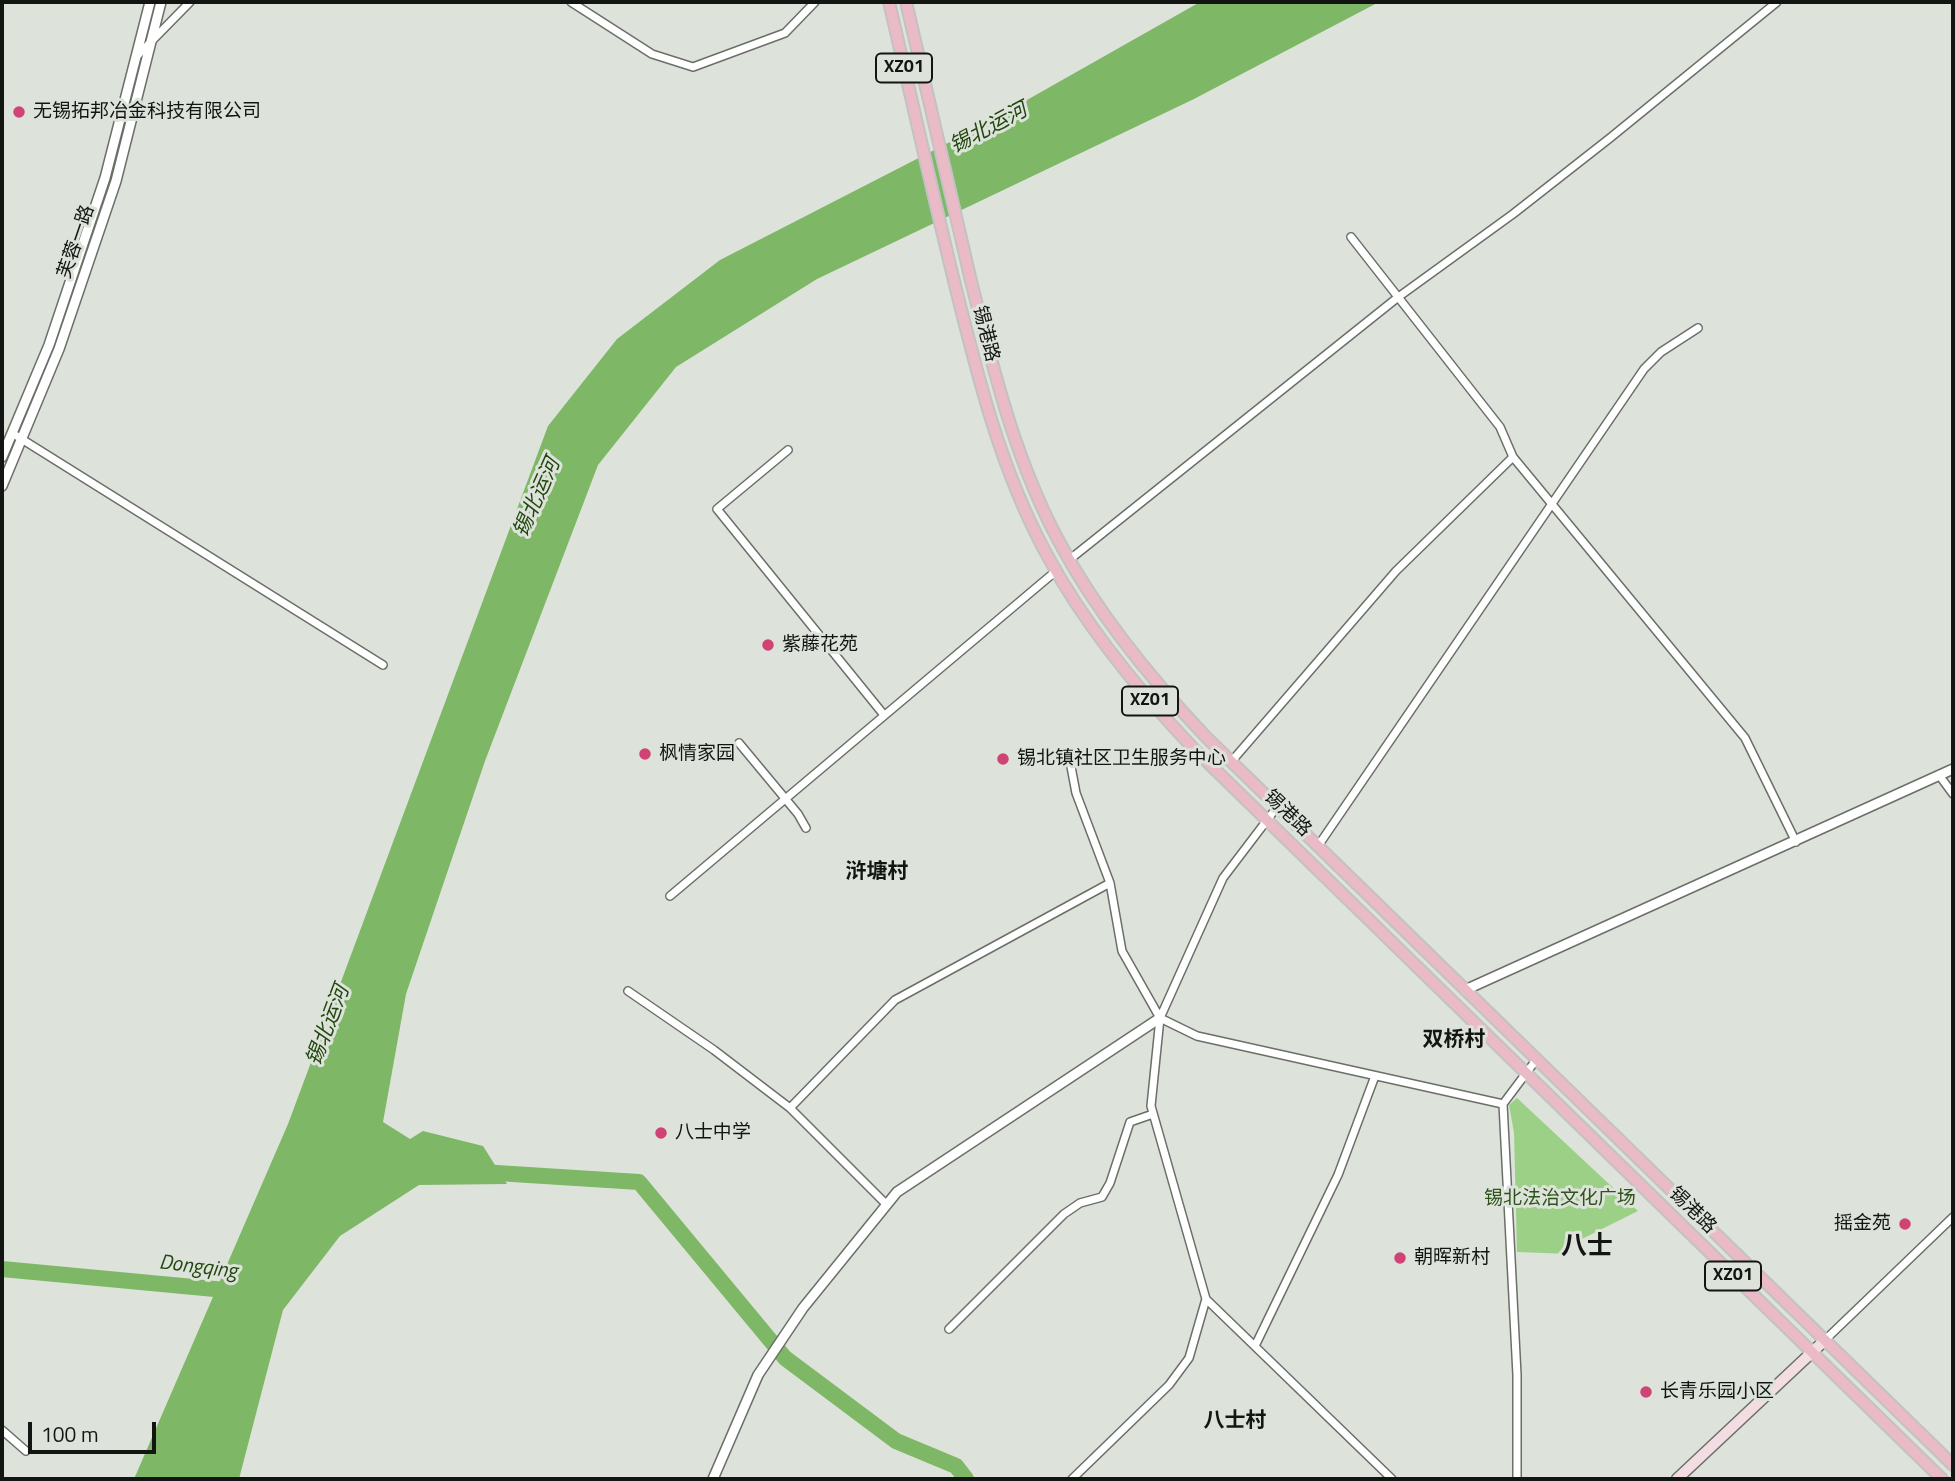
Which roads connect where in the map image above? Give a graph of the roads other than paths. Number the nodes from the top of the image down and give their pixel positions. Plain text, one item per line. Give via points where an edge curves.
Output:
1 (150, 2) edge
2 (161, 2) edge
3 (190, 2) edge
4 (571, 2) edge
5 (815, 2) edge
6 (889, 2) edge
7 (906, 2) edge
8 (1777, 2) edge
9 (136, 57) junction
10 (1351, 237) dead end
11 (1397, 298) junction
12 (1698, 328) dead end
13 (12, 433) junction
14 (21, 439) junction
15 (788, 450) dead end
16 (2, 457) edge
17 (1513, 457) junction
18 (2, 486) edge
19 (1553, 504) junction
20 (1069, 560) junction
21 (1056, 572) junction
22 (383, 665) dead end
23 (884, 715) junction
24 (739, 743) dead end
25 (1069, 756) dead end
26 (1231, 762) junction
27 (1953, 769) edge
28 (1939, 775) junction
29 (1953, 794) edge
30 (785, 798) junction
31 (1277, 807) junction
32 (1267, 817) junction
33 (806, 828) dead end
34 (1796, 842) junction
35 (1318, 846) junction
36 (1110, 883) junction
37 (670, 896) dead end
38 (1465, 990) junction
39 (628, 991) dead end
40 (1160, 1018) junction
41 (1536, 1060) junction
42 (1525, 1072) junction
43 (1375, 1076) junction
44 (1503, 1104) junction
45 (790, 1108) junction
46 (1153, 1114) junction
47 (887, 1205) junction
48 (1953, 1217) edge
49 (1206, 1299) junction
50 (949, 1329) dead end
51 (1824, 1341) junction
52 (1255, 1346) junction
53 (1812, 1352) junction
54 (2, 1430) edge
55 (26, 1451) dead end
56 (1953, 1465) edge
57 (717, 1478) edge
58 (1072, 1479) edge
59 (1392, 1479) edge
60 (1517, 1479) edge
61 (1677, 1479) edge
62 (1942, 1479) edge

1 - 9 street, 芙蓉一路
2 - 14 street, 芙蓉一路 via 116,181 59,349
3 - 9 street
4 - 5 street via 652,54 693,67 785,33
6 - 21 main road, 锡港路 / XZ01 via 992,424 1023,506
7 - 20 main road, 锡港路 / XZ01 via 1008,419 1038,499
8 - 11 street via 1524,206
9 - 13 street, 芙蓉一路 via 105,178 49,345
10 - 11 street
11 - 17 street via 1500,427
11 - 20 street
12 - 19 street via 1644,369
13 - 14 street
13 - 16 street, 芙蓉一路
14 - 18 street, 芙蓉一路
14 - 22 street
15 - 23 street via 717,509
17 - 19 street
17 - 26 street via 1396,571
19 - 34 street via 1745,738
19 - 35 street
20 - 26 main road, 锡港路 / XZ01 via 1136,659
21 - 23 street
21 - 32 main road, 锡港路 / XZ01 via 1139,688 1194,749
23 - 30 street
24 - 30 street
25 - 36 street via 1076,793
26 - 31 main road, 锡港路 / XZ01
27 - 28 street
28 - 29 street
28 - 34 street
30 - 33 street
30 - 37 street
31 - 32 street
31 - 35 main road, 锡港路 / XZ01
32 - 40 street via 1223,878
32 - 42 main road, 锡港路 / XZ01
34 - 38 street
35 - 38 main road, 锡港路 / XZ01
36 - 40 street via 1122,951
36 - 45 street via 895,1000
38 - 41 main road, 锡港路 / XZ01
39 - 45 street
40 - 43 street via 1197,1036
40 - 46 street
40 - 47 street via 897,1192
41 - 42 street
41 - 51 main road, 锡港路 / XZ01
42 - 44 street
42 - 53 main road, 锡港路 / XZ01
43 - 44 street
43 - 52 street via 1338,1175
44 - 60 street via 1517,1375
45 - 47 street
46 - 49 street
46 - 50 street via 1130,1122 1102,1197 1080,1203 1064,1214
47 - 57 street via 803,1308 758,1375
48 - 51 street
49 - 52 street
49 - 58 street via 1189,1358 1176,1376
51 - 53 main road
51 - 56 main road, 锡港路 / XZ01
52 - 59 street
53 - 61 main road
53 - 62 main road, 锡港路 / XZ01
54 - 55 street

